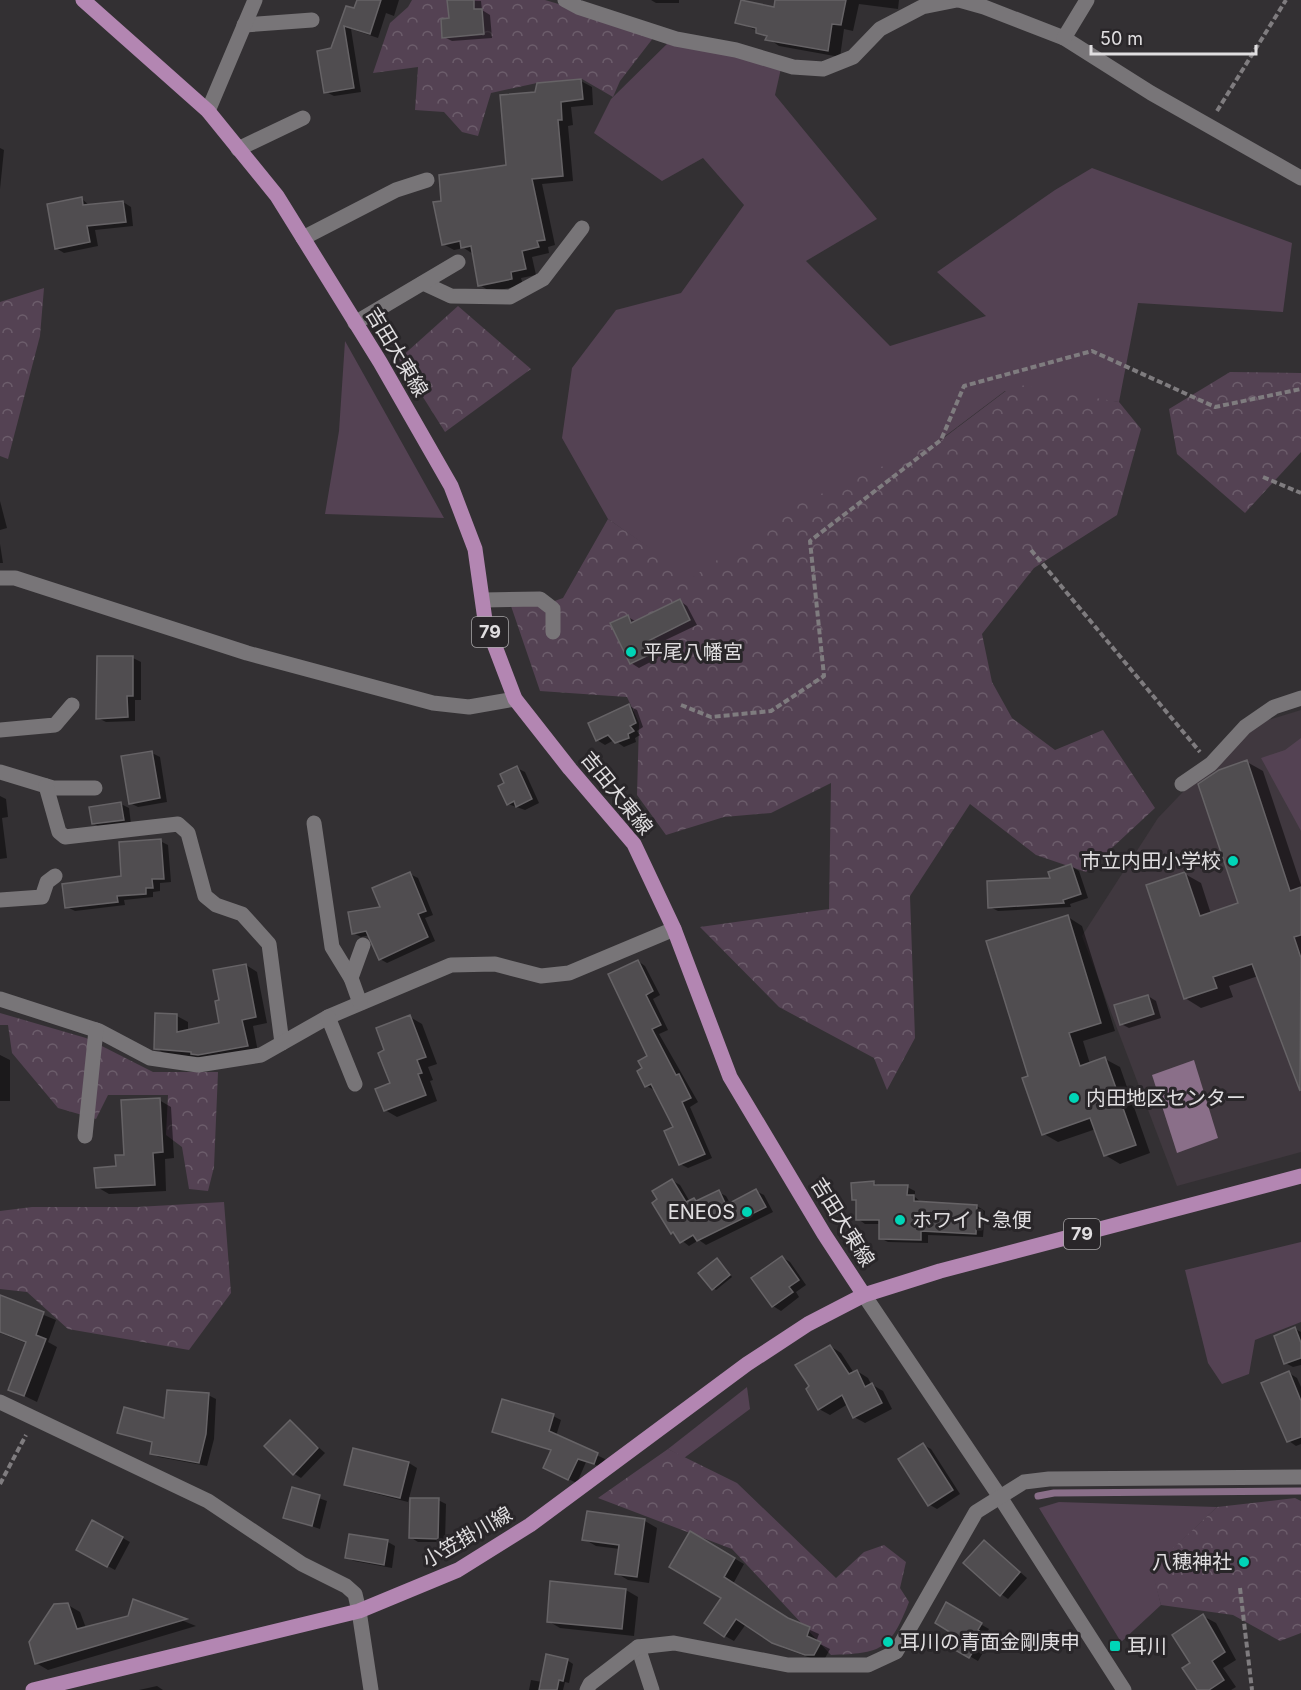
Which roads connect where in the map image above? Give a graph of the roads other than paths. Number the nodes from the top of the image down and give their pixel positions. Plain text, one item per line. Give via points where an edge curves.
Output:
1 (83, 0) edge
2 (255, 0) edge
3 (565, 0) edge
4 (958, 0) edge
5 (1087, 0) edge
6 (312, 20) dead end
7 (244, 25) junction
8 (1064, 38) junction
9 (208, 111) junction
10 (303, 118) dead end
11 (238, 149) junction
12 (1301, 178) edge
13 (427, 180) dead end
14 (582, 228) dead end
15 (303, 237) junction
16 (458, 262) dead end
17 (423, 283) junction
18 (356, 323) junction
19 (0, 578) edge
20 (483, 600) junction
21 (553, 632) dead end
22 (1301, 698) edge
23 (515, 699) junction
24 (72, 705) dead end
25 (0, 730) edge
26 (0, 772) edge
27 (1182, 784) dead end
28 (46, 786) junction
29 (94, 788) dead end
30 (314, 823) dead end
31 (56, 876) dead end
32 (0, 900) edge
33 (674, 929) junction
34 (363, 945) dead end
35 (351, 978) junction
36 (0, 999) edge
37 (360, 1003) junction
38 (328, 1017) junction
39 (96, 1030) junction
40 (282, 1043) junction
41 (355, 1084) dead end
42 (85, 1136) dead end
43 (1301, 1176) edge
44 (864, 1295) junction
45 (0, 1402) edge
46 (1298, 1474) edge
47 (1000, 1497) junction
48 (360, 1611) junction
49 (638, 1647) junction
50 (33, 1690) edge
51 (371, 1690) edge
52 (587, 1690) edge
53 (652, 1690) edge
54 (1124, 1690) edge

1 - 9 main road, 吉田大東線 / 79
2 - 7 street
3 - 4 street via 676,39 736,50 793,67 823,69 854,57 880,28 915,11
4 - 8 street
5 - 8 street
6 - 7 street
7 - 9 street
8 - 12 street
9 - 11 main road, 吉田大東線 / 79
10 - 11 street
11 - 15 main road, 吉田大東線 / 79 via 277,196
13 - 15 street via 396,190
14 - 17 street via 543,279 510,297 451,297
15 - 18 main road, 吉田大東線 / 79
16 - 17 street
17 - 18 street
18 - 20 main road, 吉田大東線 / 79 via 451,486 475,549
19 - 23 street via 15,578 247,653 433,703 469,707
20 - 21 street via 540,599 553,609
20 - 23 main road, 吉田大東線 / 79 via 485,621
22 - 27 street via 1274,706 1245,727 1211,764
23 - 33 main road, 吉田大東線 / 79 via 634,844
24 - 25 street via 55,725
26 - 28 street
28 - 29 street
28 - 40 street via 59,832 65,837 178,824 188,833 205,896 216,905 242,914 269,944
30 - 35 street via 332,947
31 - 32 street via 47,882 42,897
33 - 37 street via 569,973 541,976 495,964 451,965
33 - 44 main road, 吉田大東線 / 79 via 730,1077
34 - 35 street
35 - 37 street
36 - 39 street
37 - 38 street
38 - 40 street
38 - 41 street
39 - 40 street via 150,1058 198,1065 261,1055
39 - 42 street
43 - 44 main road, 吉田大東線 / 79 via 940,1271
44 - 47 street
44 - 48 main road, 小笠掛川線 via 808,1324 747,1364 530,1525 467,1565
45 - 48 street via 208,1501 302,1564 346,1586 355,1594
46 - 47 street via 1231,1480 1049,1479 1024,1482
47 - 49 street via 976,1512 896,1652 868,1665 788,1665 674,1643
47 - 54 street
48 - 50 main road, 小笠掛川線
48 - 51 street
49 - 52 street
49 - 53 street

